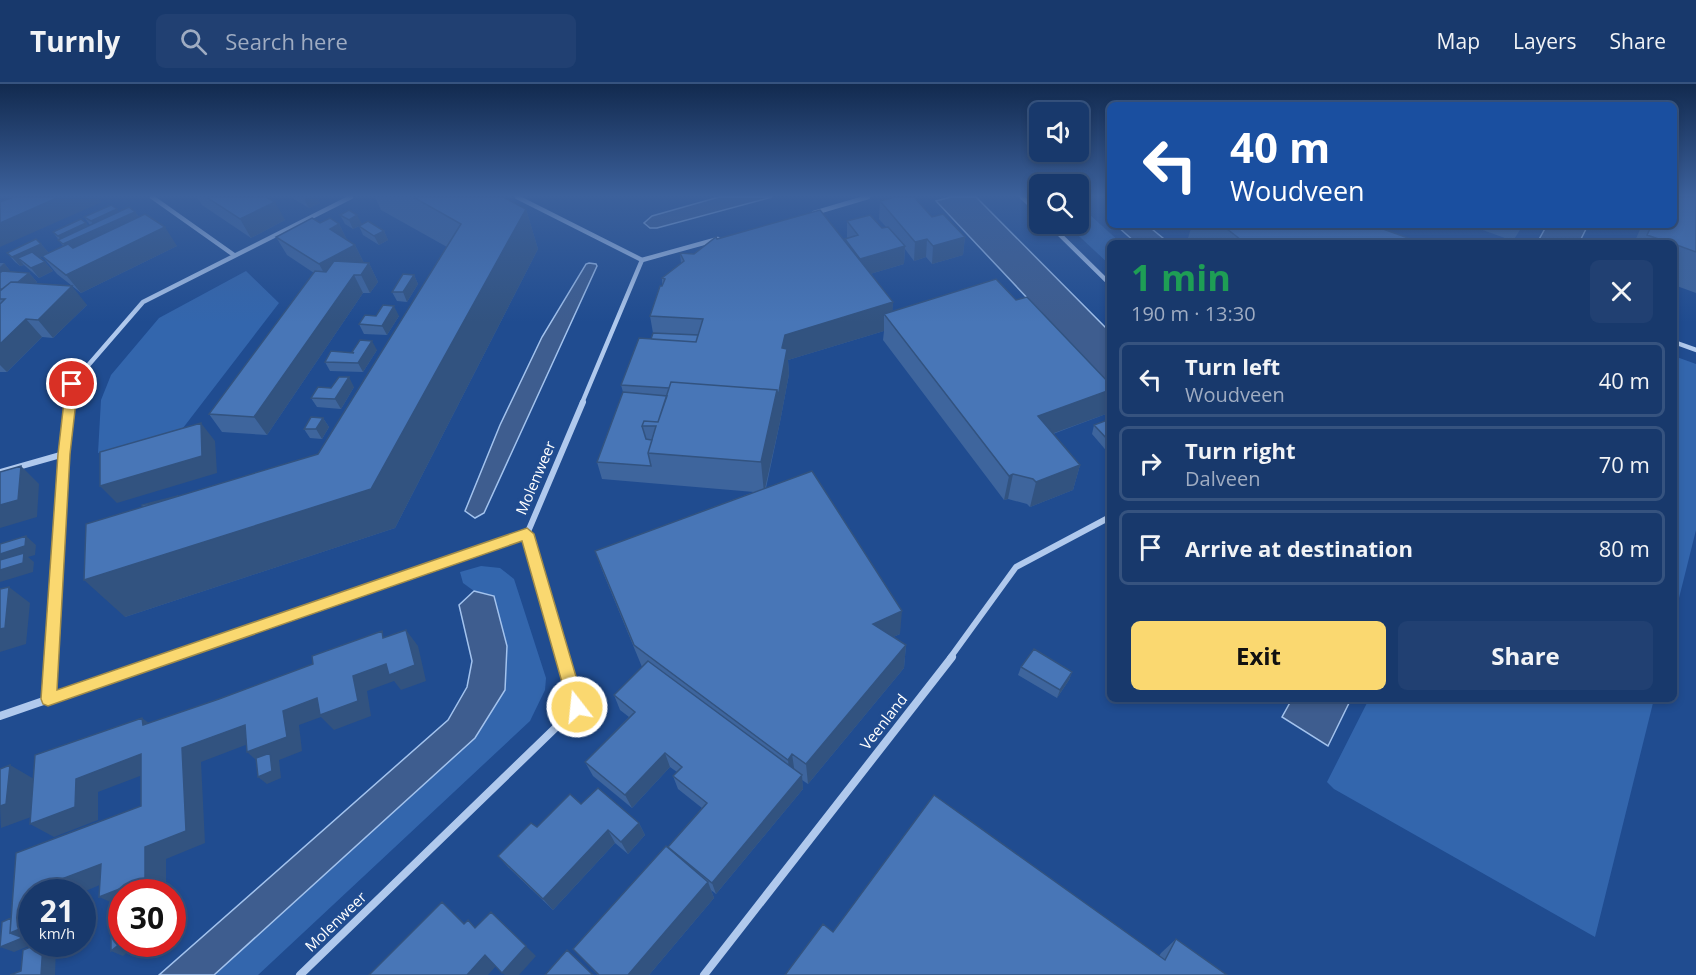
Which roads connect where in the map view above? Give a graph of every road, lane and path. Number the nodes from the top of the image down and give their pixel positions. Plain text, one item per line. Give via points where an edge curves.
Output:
1 (211, 239) edge
2 (267, 239) edge
3 (600, 239) edge
4 (721, 239) edge
5 (1064, 239) edge
6 (234, 255) junction
7 (642, 260) junction
8 (1107, 281) edge
9 (1677, 343) edge
10 (1696, 350) edge
11 (64, 454) junction
12 (0, 472) edge
13 (1107, 519) edge
14 (527, 534) junction
15 (48, 699) junction
16 (0, 716) edge
17 (300, 975) edge
18 (704, 975) edge

1 - 6 street
2 - 6 street
3 - 7 street
4 - 7 street
5 - 8 street
6 - 11 street via 143,302 72,384
7 - 14 street, Molenweer
9 - 10 street
11 - 12 street
11 - 15 street
13 - 18 street, Veenland via 1016,567
14 - 15 street
14 - 17 street, Molenweer via 577,707
15 - 16 street

